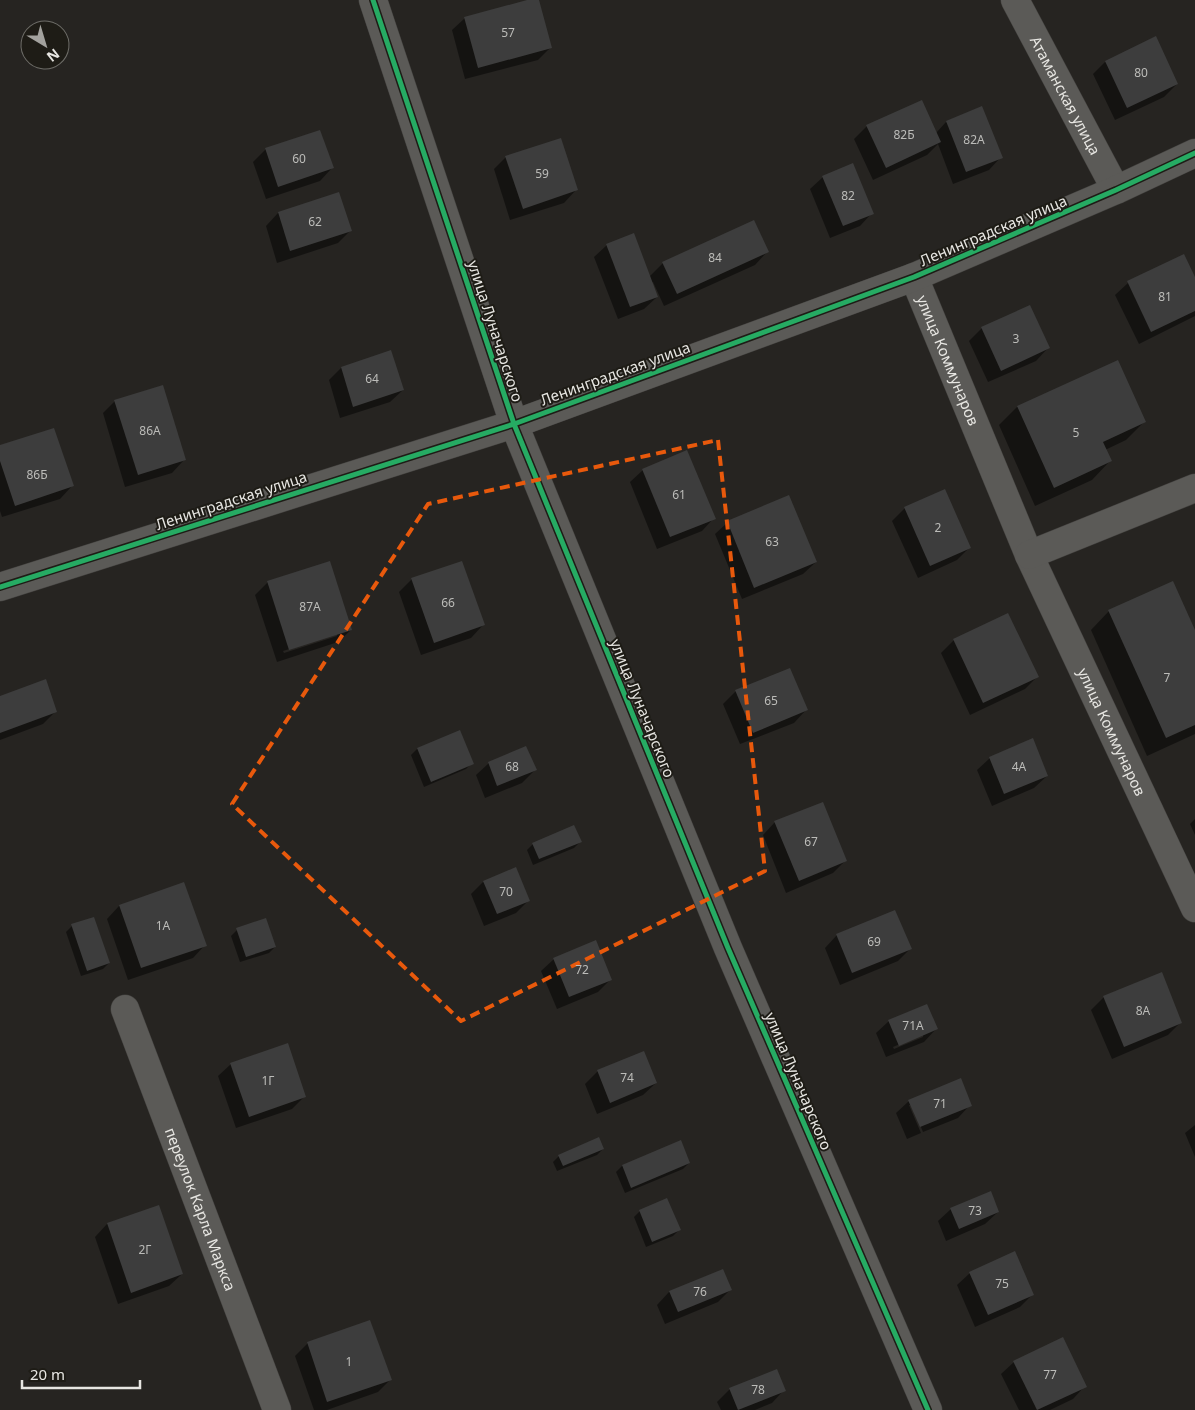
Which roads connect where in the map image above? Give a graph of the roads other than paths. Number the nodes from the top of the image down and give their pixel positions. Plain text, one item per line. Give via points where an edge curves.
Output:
1 (373, 0) edge
2 (1015, 0) edge
3 (1195, 153) edge
4 (1116, 190) junction
5 (914, 277) junction
6 (514, 424) junction
7 (1195, 488) edge
8 (1029, 555) junction
9 (0, 587) edge
10 (1195, 908) edge
11 (125, 1009) dead end
12 (277, 1410) edge
13 (928, 1410) edge

1 - 6 street, улица Луначарского
2 - 4 street, Атаманская улица
3 - 4 street, Ленинградская улица
4 - 5 street, Ленинградская улица
5 - 6 street, Ленинградская улица
5 - 8 street, улица Коммунаров
6 - 9 street, Ленинградская улица
6 - 13 street, улица Луначарского via 728,948
7 - 8 street
8 - 10 street, улица Коммунаров
11 - 12 street, переулок Карла Маркса

